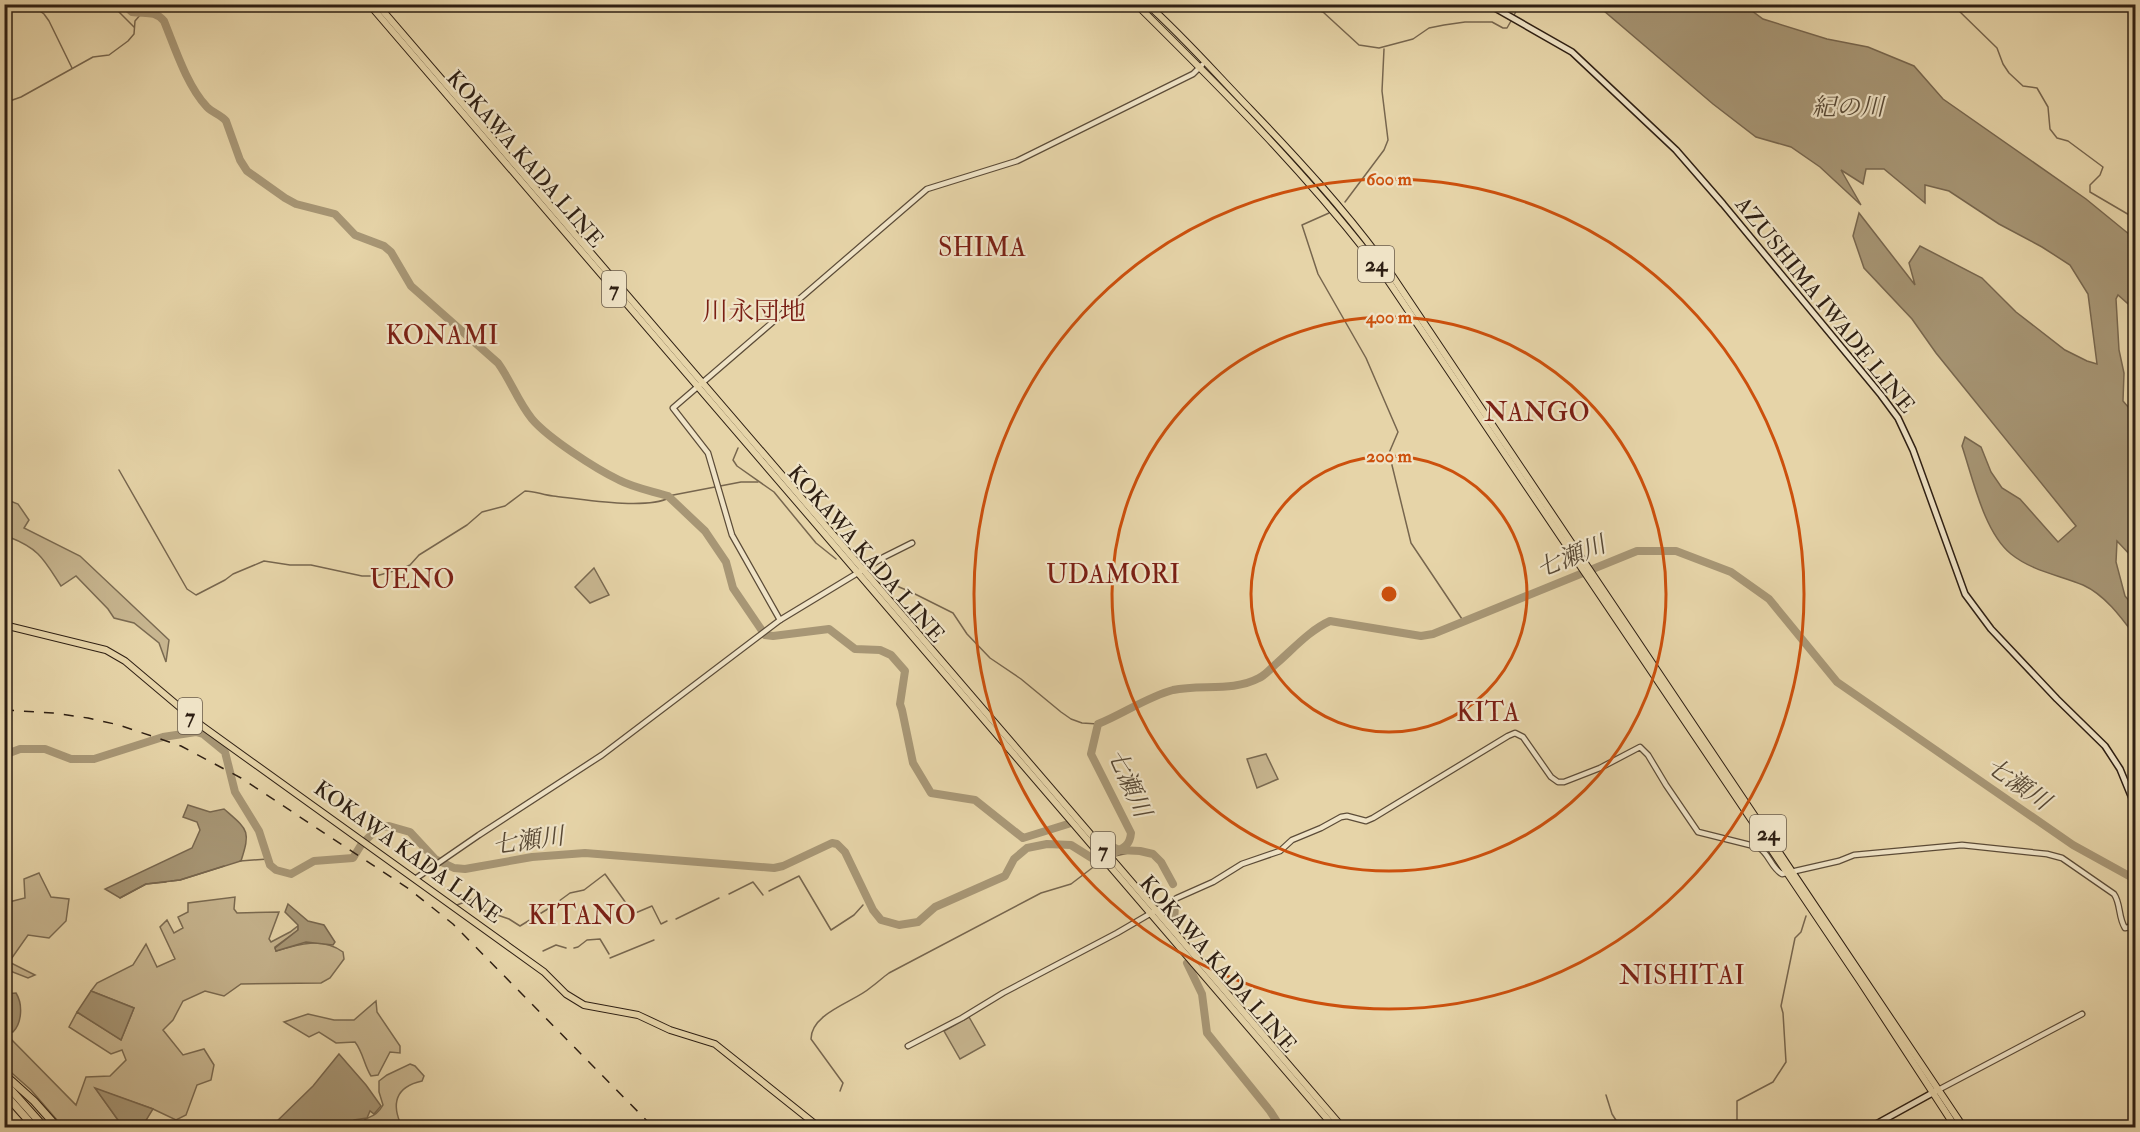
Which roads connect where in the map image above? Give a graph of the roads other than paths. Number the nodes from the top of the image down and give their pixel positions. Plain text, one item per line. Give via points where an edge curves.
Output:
1 (369, 4) edge
2 (377, 4) edge
3 (1136, 4) edge
4 (1147, 4) edge
5 (1488, 4) edge
6 (1206, 62) junction
7 (1200, 68) junction
8 (700, 384) junction
9 (912, 543) dead end
10 (1576, 554) junction
11 (862, 572) junction
12 (780, 620) junction
13 (4, 625) edge
14 (2136, 808) edge
15 (1790, 873) junction
16 (415, 879) junction
17 (2136, 900) edge
18 (1154, 912) junction
19 (2131, 927) junction
20 (2136, 940) edge
21 (2082, 1014) dead end
22 (908, 1046) dead end
23 (4, 1074) edge
24 (4, 1082) edge
25 (1937, 1091) junction
26 (4, 1093) edge
27 (35, 1128) edge
28 (45, 1128) edge
29 (58, 1128) edge
30 (820, 1128) edge
31 (1335, 1128) edge
32 (1343, 1128) edge
33 (1869, 1128) edge
34 (1956, 1128) edge
35 (1964, 1128) edge

1 - 8 main road, KOKAWA KADA LINE / 7
2 - 8 main road, KOKAWA KADA LINE / 7
3 - 7 main road, 24
4 - 6 main road, 24
5 - 14 main road, AZUSHIMA IWADE LINE via 1572,52 1676,150 1881,395 1898,418 1913,450 1965,594 1991,628 2105,746 2120,769
6 - 7 street
6 - 10 main road, 24 via 1357,227 1411,302
7 - 8 street via 1017,161 927,189
7 - 10 main road, 24 via 1314,188 1371,256
8 - 11 main road, KOKAWA KADA LINE / 7
8 - 12 street via 673,408 708,453 732,535
9 - 11 street
10 - 15 main road, 24
11 - 12 street
11 - 18 main road, KOKAWA KADA LINE / 7
12 - 16 street via 604,754
13 - 16 main road, KOKAWA KADA LINE / 7 via 106,650 125,661 202,726
15 - 18 street via 1778,872 1758,847 1698,832 1640,747 1600,768 1558,782 1523,736 1515,734 1373,818 1366,821 1341,817
15 - 19 street via 1854,855 1938,846 2047,854 2062,858 2114,894 2121,922 2125,928
15 - 25 main road, 24
16 - 30 main road, KOKAWA KADA LINE / 7 via 544,972 574,1000 638,1015 715,1044
17 - 19 main road
18 - 22 street
18 - 31 main road, KOKAWA KADA LINE / 7
18 - 32 main road, KOKAWA KADA LINE / 7
19 - 20 main road
21 - 25 street
23 - 29 highway
24 - 28 highway
25 - 33 main road
25 - 34 main road, 24
25 - 35 main road, 24
26 - 27 highway

